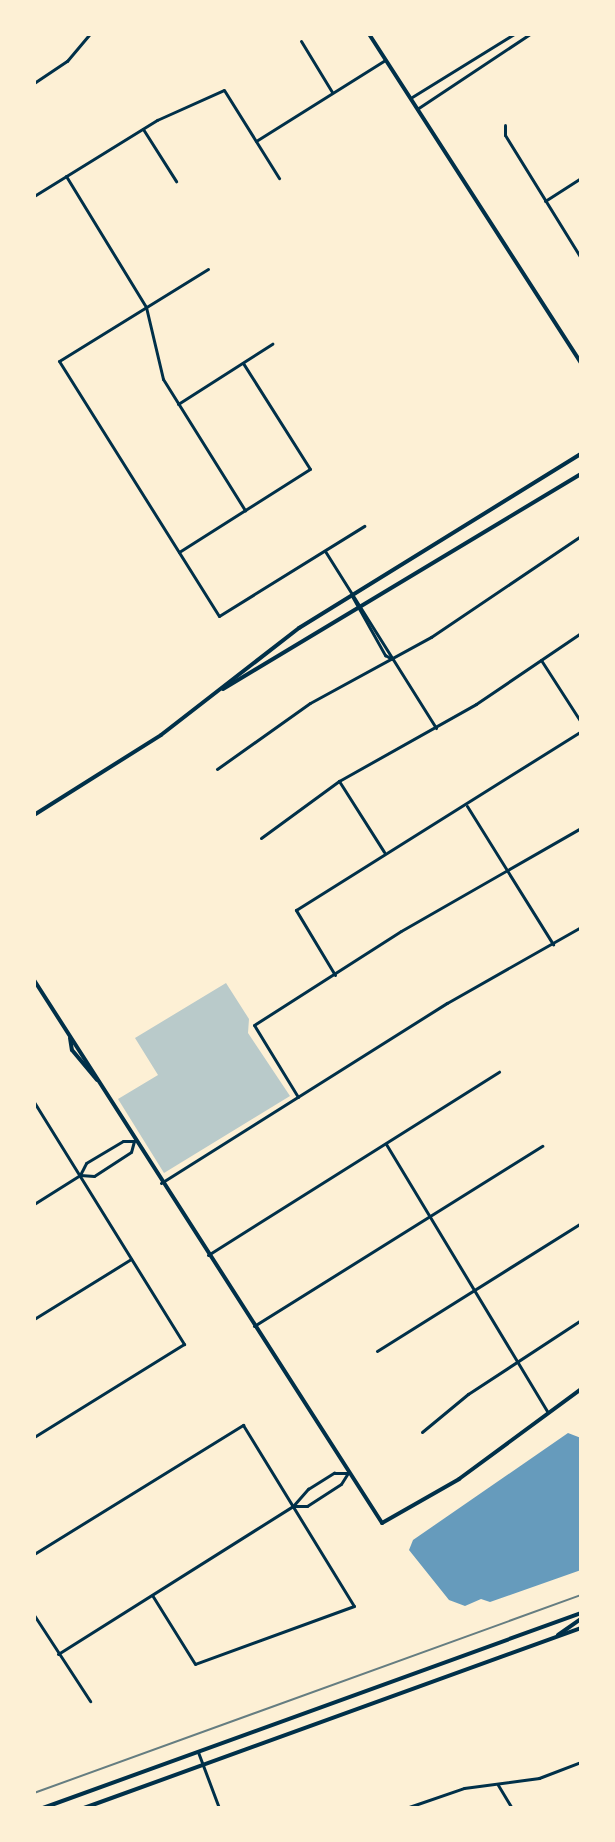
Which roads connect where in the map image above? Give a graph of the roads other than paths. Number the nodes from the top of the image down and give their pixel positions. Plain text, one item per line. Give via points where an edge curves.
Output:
1 (90, 34) edge
2 (369, 34) edge
3 (514, 34) edge
4 (530, 34) edge
5 (301, 41) dead end
6 (386, 60) junction
7 (34, 83) edge
8 (333, 93) junction
9 (410, 98) junction
10 (417, 109) junction
11 (505, 125) dead end
12 (143, 129) junction
13 (256, 141) junction
14 (66, 176) junction
15 (279, 178) dead end
16 (581, 178) edge
17 (176, 181) dead end
18 (34, 196) edge
19 (545, 201) junction
20 (581, 258) edge
21 (208, 269) dead end
22 (146, 307) junction
23 (272, 344) dead end
24 (243, 363) junction
25 (581, 363) edge
26 (178, 404) junction
27 (581, 454) edge
28 (581, 474) edge
29 (245, 510) junction
30 (364, 526) dead end
31 (581, 536) edge
32 (325, 551) junction
33 (179, 552) junction
34 (352, 595) junction
35 (363, 605) junction
36 (356, 610) junction
37 (581, 633) edge
38 (392, 659) junction
39 (541, 660) junction
40 (221, 690) junction
41 (581, 722) edge
42 (436, 728) junction
43 (581, 731) edge
44 (217, 769) dead end
45 (339, 781) junction
46 (467, 806) junction
47 (34, 815) edge
48 (581, 828) edge
49 (261, 838) dead end
50 (384, 852) junction
51 (508, 872) junction
52 (581, 927) edge
53 (553, 944) junction
54 (335, 975) junction
55 (34, 980) edge
56 (70, 1038) junction
57 (499, 1072) dead end
58 (97, 1080) junction
59 (298, 1097) junction
60 (34, 1102) edge
61 (134, 1141) junction
62 (386, 1144) junction
63 (542, 1146) dead end
64 (105, 1152) junction
65 (112, 1164) junction
66 (80, 1175) junction
67 (161, 1183) junction
68 (34, 1204) edge
69 (432, 1216) junction
70 (581, 1223) edge
71 (208, 1255) junction
72 (131, 1259) junction
73 (474, 1291) junction
74 (34, 1319) edge
75 (581, 1320) edge
76 (254, 1326) junction
77 (377, 1351) dead end
78 (516, 1361) junction
79 (581, 1389) edge
80 (547, 1411) junction
81 (422, 1432) dead end
82 (34, 1437) edge
83 (348, 1473) junction
84 (316, 1484) junction
85 (323, 1495) junction
86 (293, 1506) junction
87 (34, 1554) edge
88 (152, 1595) junction
89 (34, 1615) edge
90 (581, 1616) edge
91 (581, 1628) edge
92 (557, 1637) junction
93 (58, 1654) junction
94 (90, 1701) dead end
95 (198, 1752) junction
96 (581, 1762) edge
97 (203, 1765) junction
98 (498, 1785) junction
99 (43, 1808) edge
100 (84, 1808) edge
101 (219, 1808) edge
102 (406, 1808) edge
103 (512, 1808) edge

1 - 7 street via 67,61
2 - 6 street
3 - 9 street
4 - 10 street
5 - 8 street
6 - 8 street
6 - 9 street
8 - 13 street
9 - 10 street
10 - 25 street
11 - 19 street via 505,135
12 - 13 street via 224,90
12 - 14 street
12 - 17 street
13 - 15 street
14 - 18 street
14 - 22 street
16 - 19 street
19 - 20 street
21 - 22 street
22 - 26 street via 159,368
22 - 33 street via 59,361
23 - 24 street
24 - 26 street
24 - 29 street via 310,469
26 - 29 street
27 - 34 street
28 - 35 street
29 - 33 street
30 - 32 street
31 - 38 street
32 - 33 street via 219,616
32 - 34 street
34 - 35 street
34 - 36 street
34 - 40 street via 260,655
35 - 36 street
35 - 38 street
36 - 38 street
36 - 40 street
37 - 39 street
38 - 42 street
38 - 44 street via 310,703
39 - 41 street
39 - 42 street
40 - 47 street via 133,754
42 - 45 street
43 - 46 street
45 - 49 street
45 - 50 street
46 - 50 street
46 - 51 street
48 - 51 street
50 - 54 street via 296,910
51 - 53 street
51 - 54 street
52 - 53 street
53 - 59 street
54 - 59 street via 254,1025
55 - 56 street
56 - 58 street via 80,1063
56 - 58 street via 97,1070
57 - 62 street
58 - 61 street
59 - 67 street
60 - 66 street
61 - 64 street
61 - 65 street via 131,1152
61 - 67 street
62 - 69 street
62 - 71 street
63 - 69 street
64 - 65 street
64 - 66 street via 86,1163
65 - 66 street via 94,1176
66 - 68 street
66 - 72 street
67 - 71 street
69 - 73 street
69 - 76 street
70 - 73 street
71 - 76 street
72 - 74 street
72 - 82 street via 184,1344
73 - 77 street
73 - 78 street
75 - 78 street
76 - 83 street
78 - 80 street
78 - 81 street
79 - 80 street
80 - 83 street via 459,1479 382,1523
83 - 84 street via 334,1473
83 - 85 street
84 - 85 street
84 - 86 street
85 - 86 street via 307,1506
86 - 87 street via 243,1425
86 - 88 street
86 - 88 street via 354,1606 195,1664
88 - 93 street
89 - 93 street
90 - 92 street
90 - 95 street
91 - 92 street
92 - 97 street
93 - 94 street
95 - 97 street
95 - 99 street
96 - 98 street
97 - 100 street
97 - 101 street
98 - 102 street via 464,1788
98 - 103 street

